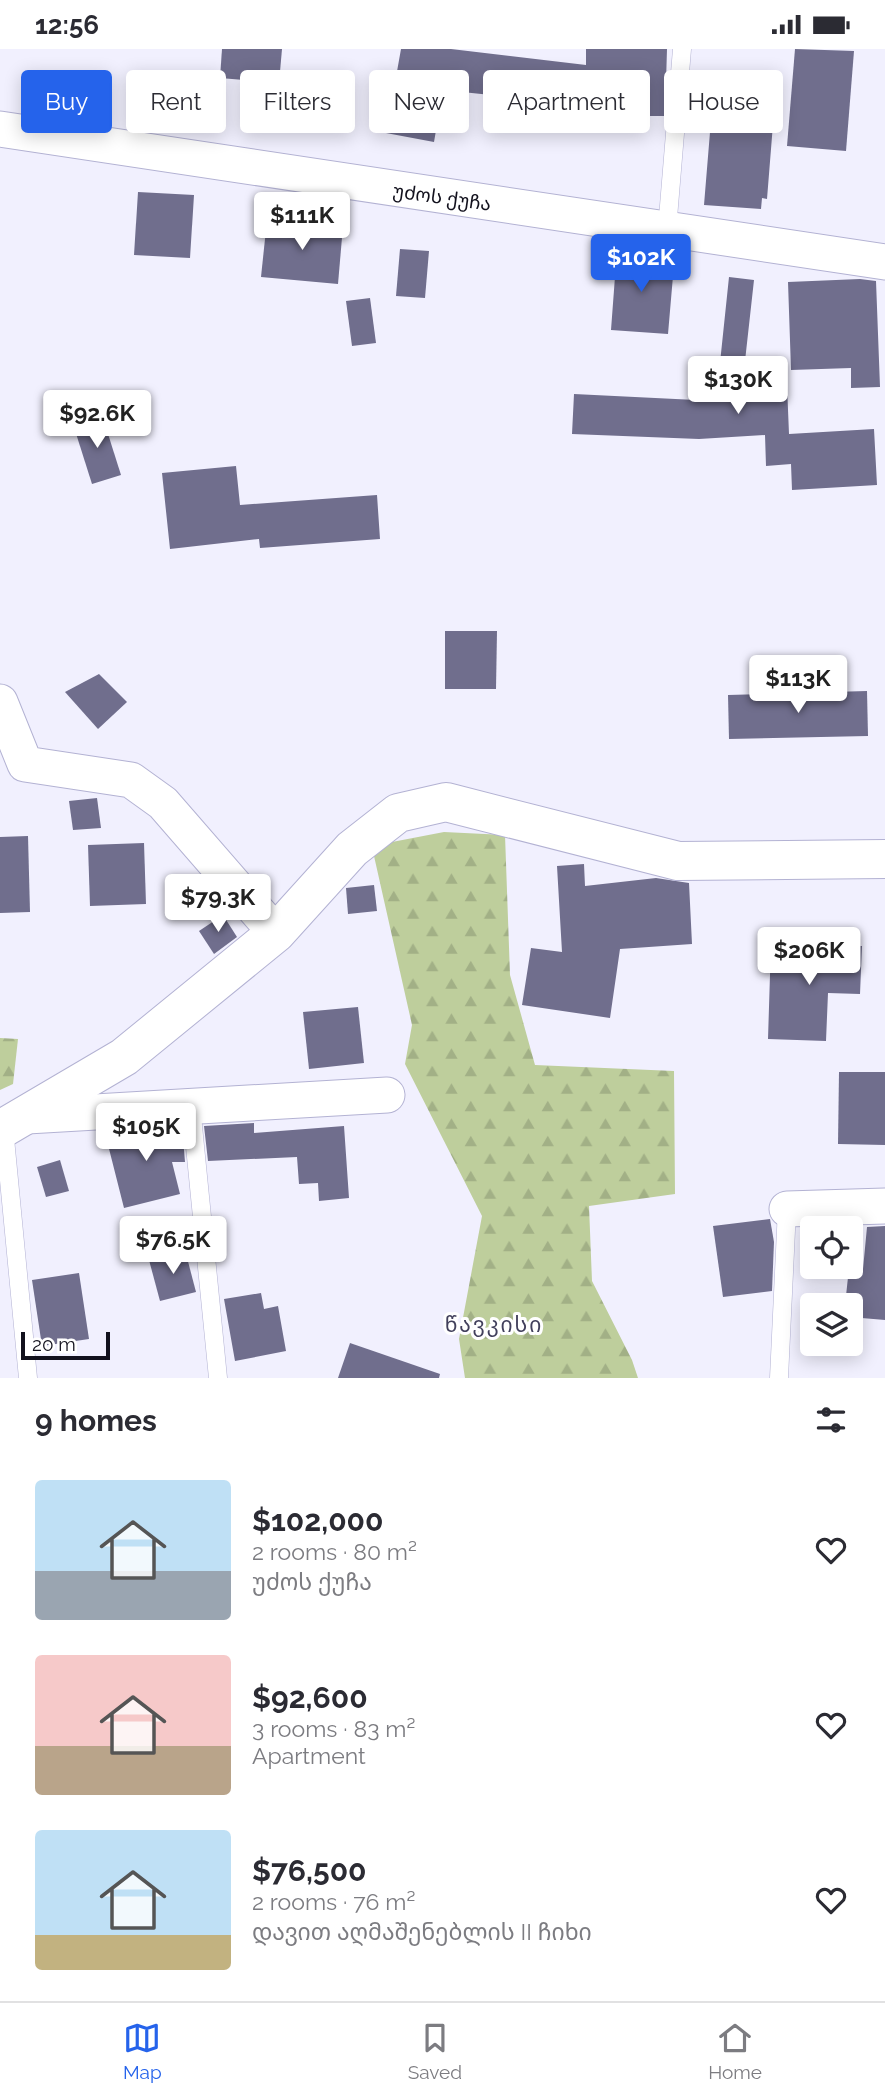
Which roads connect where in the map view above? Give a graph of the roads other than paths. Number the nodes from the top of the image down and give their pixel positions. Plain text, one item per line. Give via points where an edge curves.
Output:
1 (682, 49) edge
2 (0, 129) edge
3 (667, 230) junction
4 (885, 262) edge
5 (0, 702) edge
6 (13, 763) edge
7 (885, 859) edge
8 (276, 933) junction
9 (387, 1095) dead end
10 (191, 1106) junction
11 (10, 1124) edge
12 (885, 1206) edge
13 (787, 1209) joint
14 (28, 1378) edge
15 (218, 1378) edge
16 (779, 1378) edge

1 - 3 lane
2 - 3 street, უძოს ქუჩა
3 - 4 street, უძოს ქუჩა
5 - 6 street
6 - 8 street via 131,780 163,803
7 - 8 street via 678,861 446,802 398,813 361,842
8 - 11 street via 124,1058
9 - 10 street
10 - 11 street
10 - 15 lane
11 - 14 lane
12 - 13 street
13 - 16 lane

